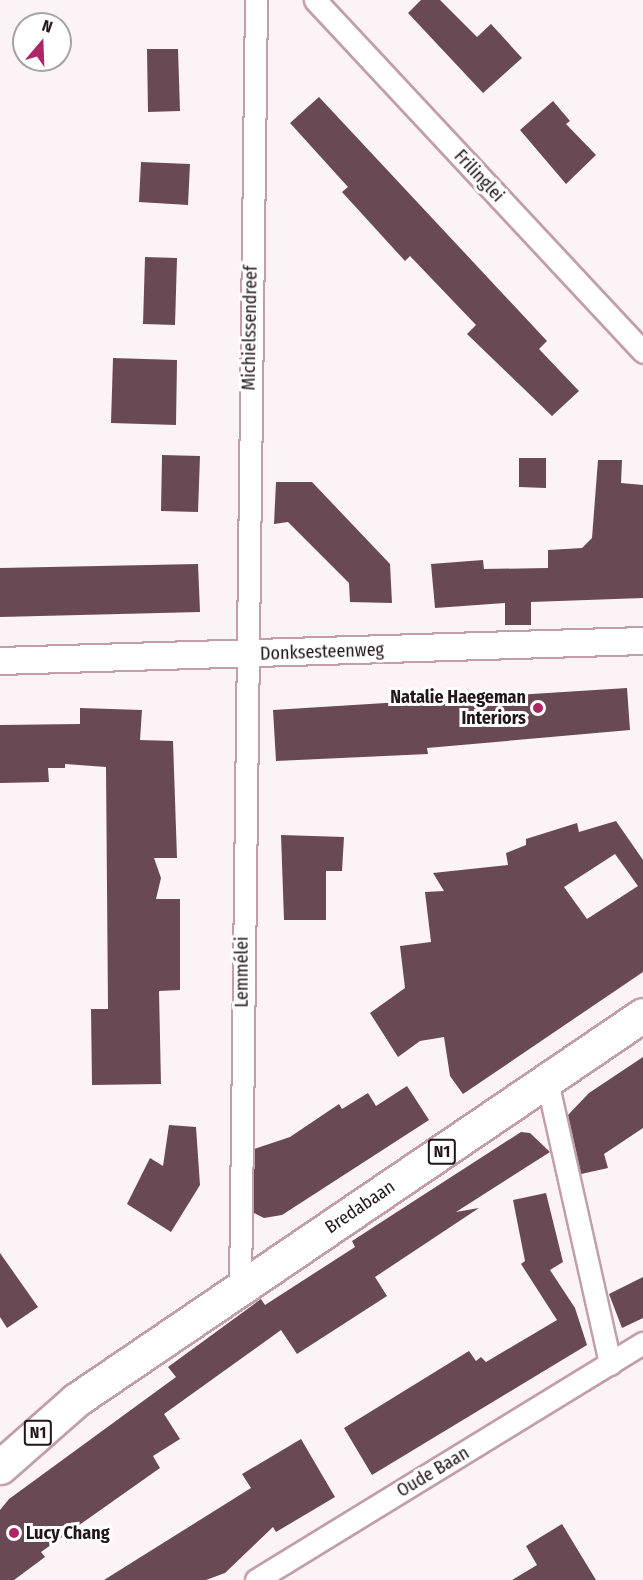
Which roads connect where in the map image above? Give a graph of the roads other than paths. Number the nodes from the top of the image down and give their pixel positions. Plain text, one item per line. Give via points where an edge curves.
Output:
1 (256, 0) edge
2 (315, 0) edge
3 (643, 352) edge
4 (643, 640) edge
5 (245, 655) junction
6 (0, 661) edge
7 (643, 1015) edge
8 (547, 1081) junction
9 (240, 1288) junction
10 (643, 1343) edge
11 (610, 1364) junction
12 (76, 1400) junction
13 (0, 1436) edge
14 (0, 1467) edge
15 (256, 1580) edge

1 - 5 street, Michielssendreef
2 - 3 street, Frilinglei
4 - 5 street, Donksesteenweg
5 - 6 street, Donksesteenweg
5 - 9 street, Lemmélei
7 - 8 main road, Bredabaan / N1
8 - 9 main road, Bredabaan / N1
8 - 11 street
9 - 12 main road, Bredabaan / N1
10 - 11 street, Oude Baan
11 - 15 street, Oude Baan
12 - 13 main road, Bredabaan / N1
12 - 14 main road, Bredabaan / N1

